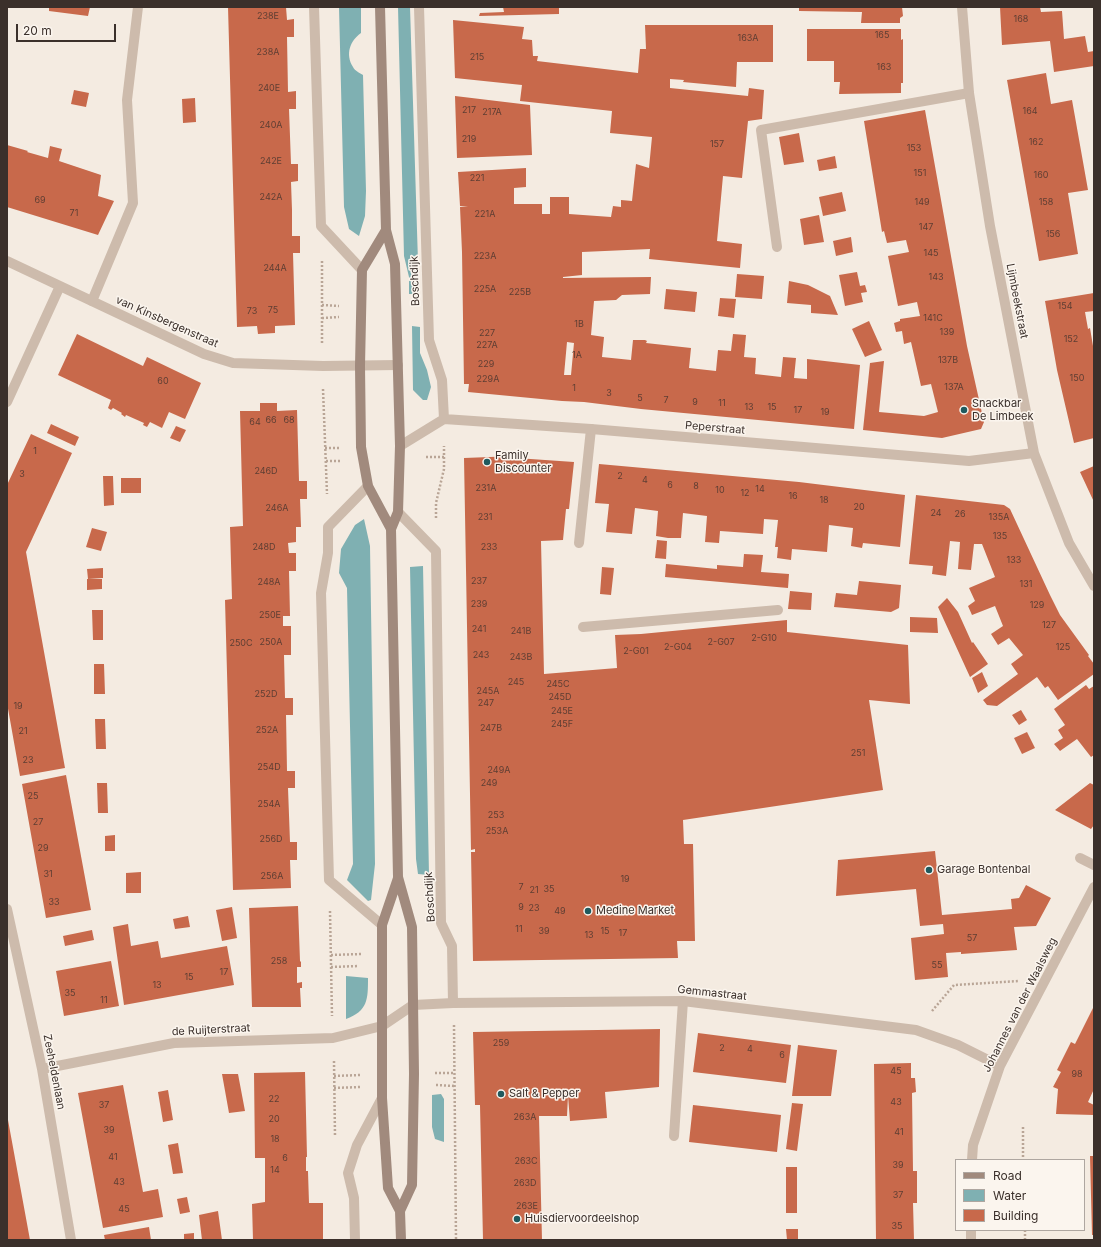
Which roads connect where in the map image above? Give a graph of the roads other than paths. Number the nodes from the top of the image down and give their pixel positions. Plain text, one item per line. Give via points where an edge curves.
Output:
1 (138, 7) edge
2 (314, 7) edge
3 (380, 7) edge
4 (419, 7) edge
5 (962, 7) edge
6 (969, 93) junction
7 (386, 230) junction
8 (777, 247) dead end
9 (7, 261) edge
10 (362, 270) junction
11 (60, 286) junction
12 (92, 301) junction
13 (398, 365) junction
14 (360, 366) junction
15 (7, 402) edge
16 (444, 419) junction
17 (591, 429) junction
18 (400, 446) junction
19 (1034, 452) junction
20 (368, 486) junction
21 (398, 512) junction
22 (391, 529) junction
23 (579, 543) dead end
24 (1094, 586) edge
25 (778, 610) dead end
26 (583, 627) dead end
27 (1080, 858) dead end
28 (1094, 865) edge
29 (398, 877) junction
30 (1094, 887) edge
31 (7, 909) edge
32 (382, 924) junction
33 (683, 1001) junction
34 (453, 1002) junction
35 (413, 1005) junction
36 (382, 1026) junction
37 (1000, 1066) junction
38 (42, 1069) junction
39 (382, 1098) junction
40 (674, 1136) dead end
41 (972, 1159) edge
42 (400, 1211) junction
43 (71, 1240) edge
44 (355, 1240) edge
45 (401, 1240) edge

1 - 12 street via 127,100 133,203
2 - 10 street via 321,226
3 - 7 main road, Boschdijk
4 - 16 street, Boschdijk via 429,340 442,380
5 - 6 street, Lijmbeekstraat
6 - 8 street via 760,130
6 - 19 street, Lijmbeekstraat via 990,226
7 - 10 main road, Boschdijk
7 - 13 main road, Boschdijk via 395,264
9 - 11 street, van Kinsbergenstraat
10 - 14 main road, Boschdijk
11 - 12 street, van Kinsbergenstraat
11 - 15 street
12 - 14 street, van Kinsbergenstraat via 204,354 233,363
13 - 14 street, van Kinsbergenstraat
13 - 18 main road, Boschdijk
14 - 20 main road, Boschdijk via 361,447
16 - 17 street, Peperstraat
16 - 18 street
17 - 19 street, Peperstraat via 969,461
17 - 23 street
18 - 21 main road, Boschdijk
19 - 24 street, Lijmbeekstraat via 1069,543
20 - 22 main road, Boschdijk
20 - 32 street via 328,527 328,552 321,593 329,880
21 - 22 main road, Boschdijk
21 - 34 street, Boschdijk via 436,551 442,923 452,946
22 - 29 main road, Boschdijk
25 - 26 street
27 - 28 street
29 - 32 main road, Boschdijk
29 - 35 main road, Boschdijk via 412,927
30 - 37 street, Johannes van der Waalsweg
31 - 38 street, Zeeheldenlaan
32 - 36 main road, Boschdijk
33 - 34 street, Gemmastraat
33 - 37 street, Gemmastraat via 916,1030 958,1045
33 - 40 street
34 - 35 street, Gemmastraat
35 - 36 street
35 - 42 main road, Boschdijk via 412,1185
36 - 38 street, de Ruijterstraat via 333,1038 174,1043
36 - 39 main road, Boschdijk
37 - 41 street, Johannes van der Waalsweg via 973,1145
38 - 43 street, Zeeheldenlaan
39 - 42 main road, Boschdijk via 388,1188
39 - 44 street, Boschdijk via 357,1145 348,1173 354,1198
42 - 45 main road, Boschdijk

